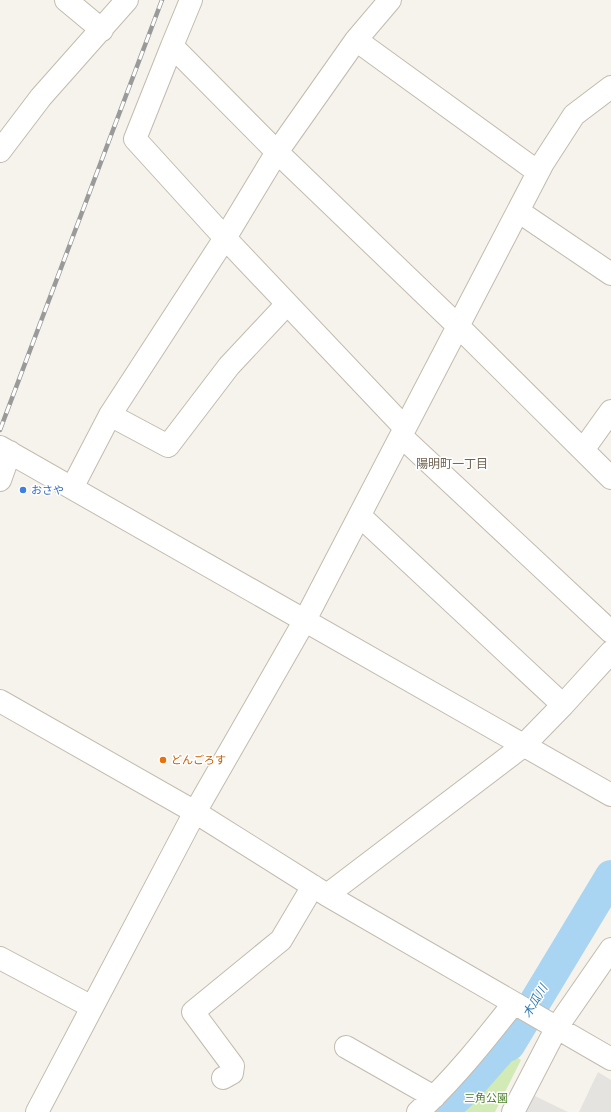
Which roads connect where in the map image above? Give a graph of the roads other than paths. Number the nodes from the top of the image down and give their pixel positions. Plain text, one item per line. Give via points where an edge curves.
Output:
1 (66, 0) edge
2 (127, 0) edge
3 (191, 0) edge
4 (390, 0) edge
5 (102, 30) junction
6 (356, 40) junction
7 (172, 46) junction
8 (611, 87) edge
9 (0, 151) edge
10 (277, 152) junction
11 (538, 172) junction
12 (518, 211) junction
13 (225, 238) junction
14 (611, 274) edge
15 (287, 304) junction
16 (458, 326) junction
17 (611, 411) edge
18 (110, 415) junction
19 (403, 432) junction
20 (5, 450) edge
21 (583, 450) junction
22 (611, 478) edge
23 (0, 480) edge
24 (72, 488) junction
25 (360, 516) junction
26 (305, 620) junction
27 (611, 632) edge
28 (611, 652) edge
29 (0, 701) edge
30 (563, 705) junction
31 (523, 746) junction
32 (611, 795) edge
33 (195, 812) junction
34 (320, 890) junction
35 (611, 949) edge
36 (0, 958) edge
37 (514, 1003) junction
38 (92, 1007) junction
39 (557, 1027) junction
40 (346, 1047) dead end
41 (611, 1059) edge
42 (223, 1078) dead end
43 (434, 1097) junction
44 (37, 1112) edge
45 (418, 1112) edge
46 (513, 1112) edge

1 - 5 street
2 - 5 street
3 - 7 street
4 - 6 street
5 - 9 street via 41,97
6 - 10 street
6 - 11 street
7 - 10 street
7 - 13 street via 135,139
8 - 11 street via 574,115
10 - 13 street
10 - 16 street
11 - 12 street
12 - 14 street
12 - 16 street
13 - 15 street
13 - 18 street
15 - 18 street via 229,366 168,446
15 - 19 street
16 - 19 street
16 - 21 street
17 - 21 street
18 - 24 street
19 - 25 street
19 - 27 street
20 - 23 street
20 - 24 street
21 - 22 street
24 - 26 street
25 - 26 street
25 - 30 street
26 - 31 street
26 - 33 street
28 - 30 street
29 - 33 street
30 - 31 street
31 - 32 street
31 - 34 street
33 - 34 street
33 - 38 street
34 - 37 street
34 - 42 street via 281,940 193,1012 233,1066 232,1073
35 - 39 street
36 - 38 street
37 - 39 street
37 - 43 street
38 - 44 street
39 - 41 street
39 - 46 street
40 - 43 street
43 - 45 street

